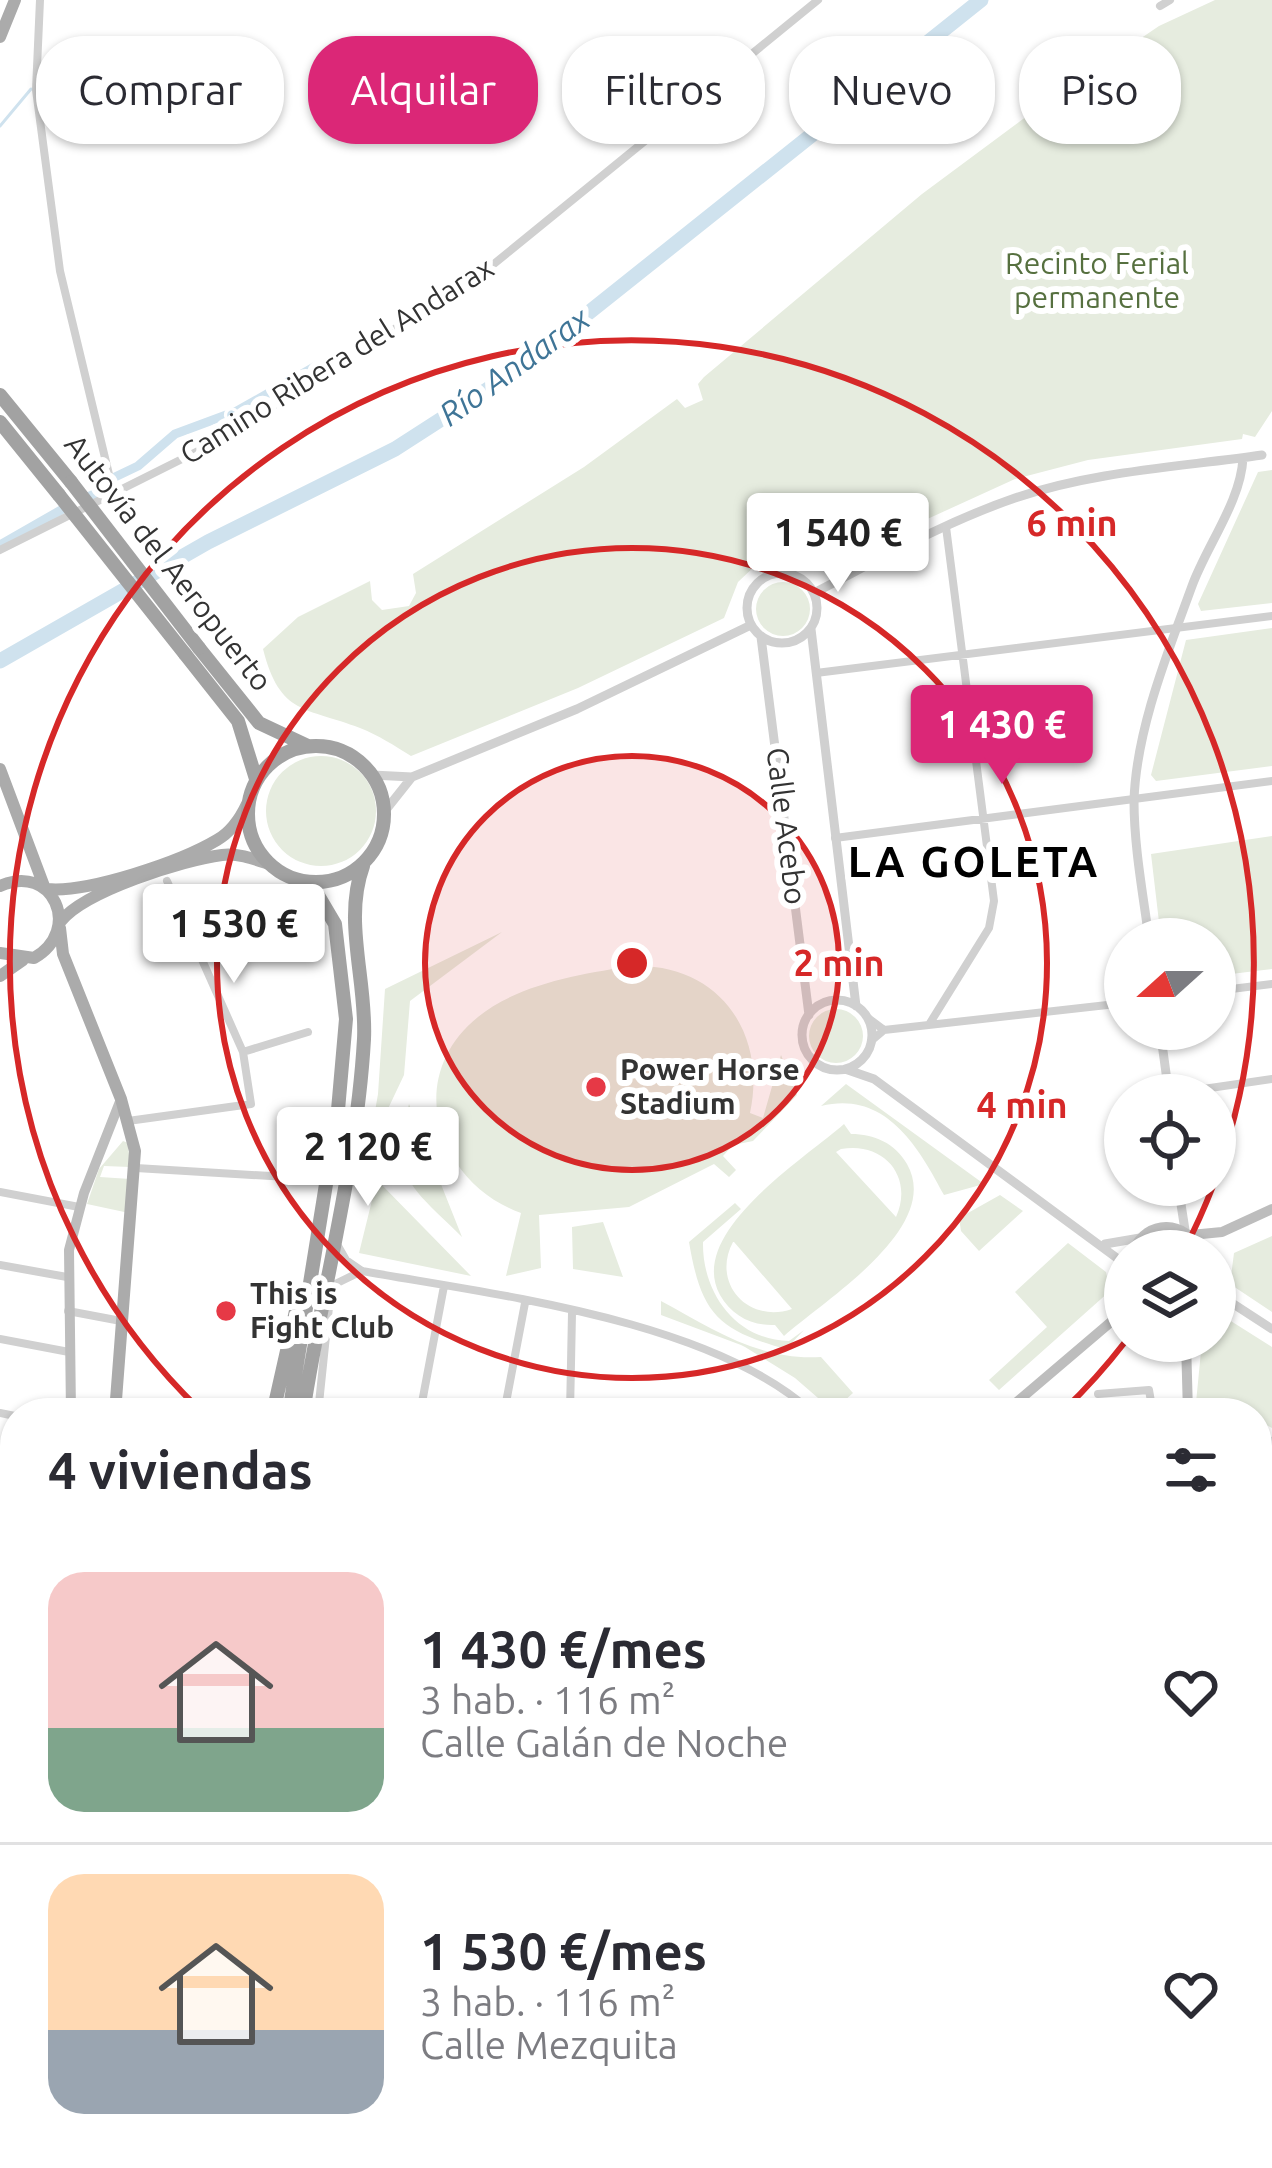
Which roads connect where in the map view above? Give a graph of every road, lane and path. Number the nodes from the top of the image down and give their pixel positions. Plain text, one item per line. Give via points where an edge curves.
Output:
1 (15, 0) edge
2 (40, 0) edge
3 (818, 0) edge
4 (1170, 0) edge
5 (1160, 6) dead end
6 (0, 37) edge
7 (0, 395) edge
8 (0, 422) edge
9 (1267, 455) edge
10 (1243, 458) junction
11 (113, 491) junction
12 (946, 526) junction
13 (0, 550) edge
14 (814, 592) junction
15 (1272, 616) edge
16 (751, 625) junction
17 (1178, 628) junction
18 (811, 629) junction
19 (761, 637) junction
20 (192, 651) junction
21 (964, 656) junction
22 (814, 674) junction
23 (308, 746) junction
24 (2, 774) edge
25 (372, 775) junction
26 (412, 777) junction
27 (256, 778) junction
28 (1272, 781) edge
29 (1134, 799) junction
30 (247, 805) junction
31 (385, 811) junction
32 (984, 819) junction
33 (835, 838) junction
34 (28, 843) junction
35 (269, 863) junction
36 (363, 866) junction
37 (295, 879) junction
38 (166, 881) dead end
39 (7, 883) edge
40 (46, 888) junction
41 (1147, 918) edge
42 (61, 924) junction
43 (0, 953) edge
44 (29, 958) junction
45 (71, 973) junction
46 (0, 976) edge
47 (1272, 984) edge
48 (1236, 988) edge
49 (1104, 1005) edge
50 (856, 1006) junction
51 (809, 1015) junction
52 (868, 1018) junction
53 (930, 1023) junction
54 (884, 1030) junction
55 (308, 1032) dead end
56 (871, 1041) junction
57 (243, 1052) junction
58 (866, 1054) junction
59 (845, 1069) junction
60 (874, 1079) junction
61 (1272, 1079) edge
62 (1236, 1085) edge
63 (121, 1099) junction
64 (129, 1126) junction
65 (103, 1149) junction
66 (136, 1168) junction
67 (304, 1178) dead end
68 (0, 1192) edge
69 (1179, 1206) edge
70 (80, 1207) junction
71 (321, 1207) junction
72 (1272, 1209) edge
73 (1180, 1214) junction
74 (1171, 1226) junction
75 (1161, 1230) edge
76 (1181, 1230) edge
77 (1187, 1230) edge
78 (1226, 1230) edge
79 (336, 1241) junction
80 (1104, 1242) edge
81 (1100, 1243) junction
82 (1104, 1246) edge
83 (0, 1264) edge
84 (362, 1270) junction
85 (67, 1277) junction
86 (444, 1286) junction
87 (328, 1287) junction
88 (525, 1303) junction
89 (1236, 1306) edge
90 (68, 1311) junction
91 (572, 1313) junction
92 (123, 1321) junction
93 (1104, 1327) edge
94 (1272, 1329) edge
95 (0, 1339) edge
96 (69, 1352) junction
97 (1187, 1362) edge
98 (1098, 1394) dead end
99 (71, 1398) edge
100 (116, 1398) edge
101 (276, 1398) edge
102 (291, 1398) edge
103 (306, 1398) edge
104 (319, 1398) edge
105 (423, 1398) edge
106 (506, 1398) edge
107 (570, 1398) edge
108 (792, 1398) edge
109 (1021, 1398) edge
110 (1150, 1398) edge
111 (1188, 1398) edge

1 - 6 main road
2 - 11 street via 37,90 60,271
3 - 11 street, Camino Ribera del Andarax via 484,272 220,440
4 - 5 street
7 - 20 highway, Autovía del Aeropuerto, bridge
8 - 20 highway, Autovía del Aeropuerto, bridge
9 - 10 street
10 - 12 street via 1061,485
10 - 17 street
11 - 13 street, Camino Ribera del Andarax
12 - 14 street
12 - 21 street
14 - 16 street via 788,573 767,576 748,601
14 - 18 street
15 - 17 street
16 - 19 street
16 - 26 street
17 - 21 street
17 - 29 street
18 - 19 street via 791,643
18 - 22 street, Calle Acebo
19 - 51 street, Calle Acebo
20 - 23 highway, Autovía del Aeropuerto via 259,723
20 - 27 highway, Autovía del Aeropuerto via 238,721
21 - 22 street
21 - 32 street
22 - 33 street, Calle Acebo
23 - 25 highway via 348,755
23 - 27 highway
24 - 34 main road
25 - 26 street
25 - 31 highway
26 - 31 street
27 - 30 highway
28 - 29 street
29 - 32 street
29 - 41 street
30 - 35 highway via 251,836
30 - 40 main road via 227,834 198,849 75,891
31 - 36 highway
32 - 33 street
32 - 53 street via 994,916
33 - 50 street, Calle Acebo
34 - 39 main road via 25,863
34 - 40 main road
35 - 37 highway
35 - 42 main road via 236,855 202,860 82,901
36 - 37 highway via 334,880
36 - 79 highway via 353,910 364,1036
37 - 71 highway via 330,913 343,966 345,1043
38 - 57 street
39 - 40 main road
40 - 42 main road
42 - 44 main road via 53,944
42 - 45 main road
43 - 44 main road
44 - 45 main road
44 - 46 main road
45 - 63 main road
47 - 48 street
49 - 53 street
50 - 51 street via 833,1000
50 - 52 street
51 - 59 street via 801,1031 807,1054
52 - 54 street
52 - 56 street
53 - 54 street
54 - 56 street
55 - 57 street
56 - 58 street
57 - 64 street via 250,1104
58 - 59 street
58 - 60 street
59 - 60 street
60 - 81 street
61 - 62 street
63 - 64 main road
63 - 65 main road
64 - 65 main road
64 - 66 main road
65 - 70 main road
66 - 67 street
66 - 92 main road
68 - 70 street
69 - 73 street
70 - 85 main road
71 - 101 highway
71 - 102 highway
72 - 78 main road
73 - 74 street
73 - 77 street
74 - 75 main road
74 - 76 main road
79 - 84 street
79 - 87 highway
80 - 81 street
81 - 82 street
83 - 85 street
84 - 86 street
84 - 87 street
85 - 90 main road
86 - 88 street
86 - 105 street
87 - 103 highway
87 - 104 street
88 - 91 street
88 - 106 street
89 - 94 street
90 - 92 street
90 - 96 main road
91 - 107 street
91 - 108 street via 704,1346
92 - 100 main road
93 - 109 main road
95 - 96 street
96 - 99 main road
97 - 111 main road
98 - 110 street via 1149,1390

